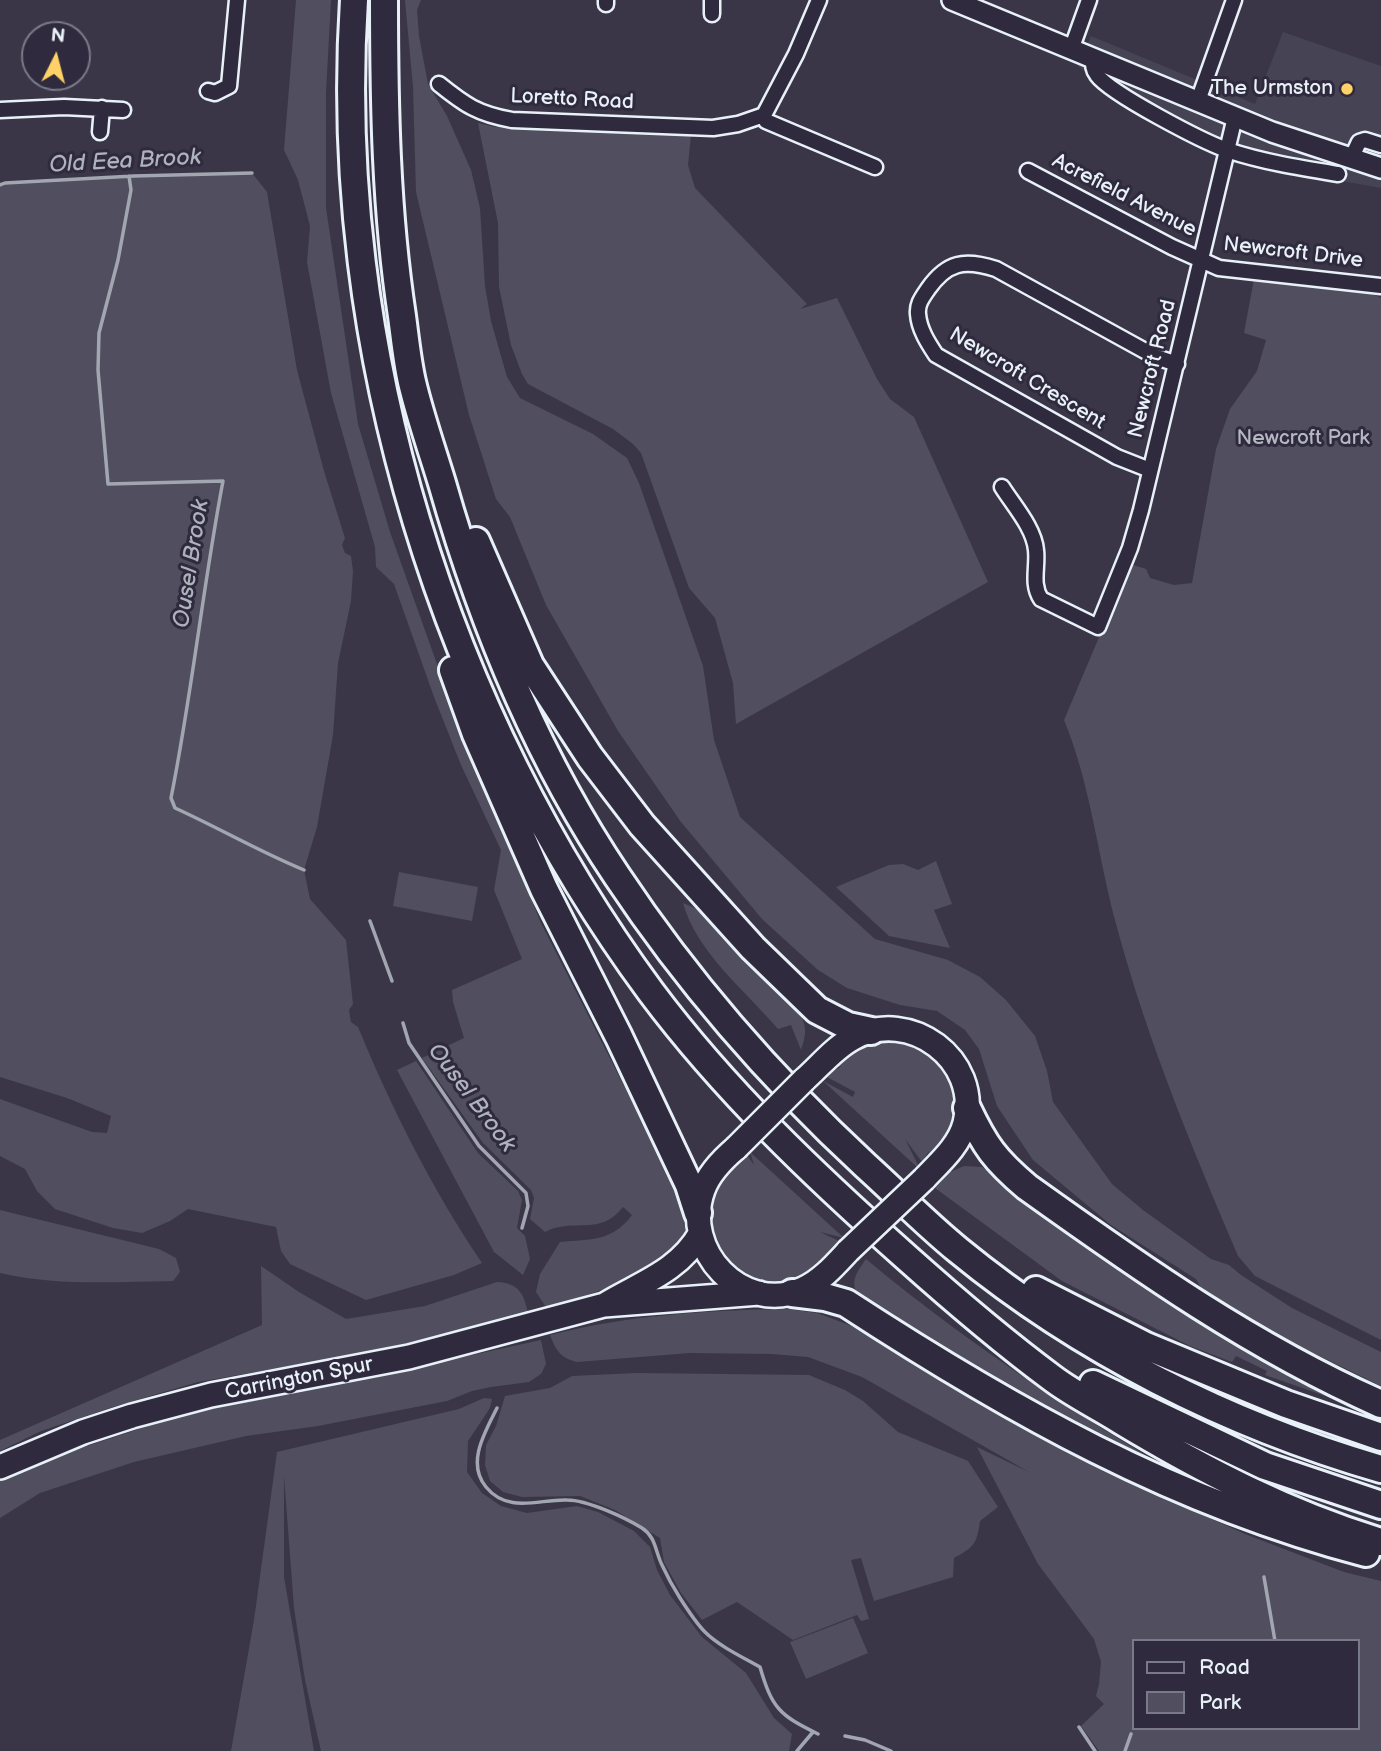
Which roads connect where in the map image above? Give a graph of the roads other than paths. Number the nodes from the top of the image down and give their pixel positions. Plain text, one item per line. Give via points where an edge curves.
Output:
1 (237, 0) edge
2 (354, 0) edge
3 (384, 0) edge
4 (819, 0) edge
5 (952, 0) edge
6 (1089, 0) edge
7 (1234, 0) edge
8 (1071, 50) junction
9 (1093, 59) junction
10 (439, 84) dead end
11 (208, 91) dead end
12 (1198, 101) junction
13 (102, 108) junction
14 (0, 110) edge
15 (123, 110) dead end
16 (764, 115) junction
17 (1235, 117) junction
18 (100, 132) dead end
19 (1381, 145) edge
20 (1226, 149) junction
21 (875, 167) dead end
22 (1362, 168) edge
23 (1028, 170) dead end
24 (1201, 258) junction
25 (398, 285) junction
26 (1381, 286) edge
27 (1177, 363) junction
28 (1150, 470) junction
29 (1002, 487) dead end
30 (413, 513) junction
31 (871, 1031) junction
32 (967, 1108) junction
33 (699, 1224) junction
34 (957, 1249) junction
35 (941, 1288) junction
36 (759, 1293) junction
37 (792, 1293) junction
38 (604, 1306) junction
39 (1381, 1404) edge
40 (1381, 1437) edge
41 (0, 1467) edge
42 (1381, 1469) edge
43 (1381, 1505) edge
44 (1381, 1542) edge
45 (1381, 1557) edge

1 - 11 street via 229,86 215,93
2 - 30 highway via 352,127 365,285 382,386
3 - 25 highway via 389,207
4 - 16 street
5 - 8 main road
6 - 8 street
7 - 12 street
8 - 9 main road
9 - 12 main road
9 - 20 street via 1100,79 1128,98
10 - 16 street, Loretto Road via 488,116 512,120 713,128
12 - 17 main road
13 - 14 street
13 - 15 street
13 - 18 street
16 - 21 street via 766,121
17 - 20 street, Newcroft Road
17 - 22 main road
19 - 22 street via 1359,142
20 - 22 street via 1288,166
20 - 24 street, Newcroft Road
23 - 24 street, Acrefield Avenue
24 - 26 street, Newcroft Drive via 1219,268
24 - 27 street, Newcroft Road
25 - 31 highway via 460,503 530,665 590,757 642,825 754,948 817,1010 848,1026
25 - 34 highway via 412,382 456,532 486,619 527,714 575,806 614,873 718,1012 814,1118
27 - 28 street, Newcroft Road
27 - 28 street, Newcroft Crescent via 1156,357 982,264 954,265 939,273 919,303 920,327 936,355 1117,457
28 - 29 street, Newcroft Road via 1130,548 1098,627 1041,599 1035,585 1034,540
30 - 33 highway via 421,580 476,734 544,889 689,1185
30 - 35 highway via 453,631 496,729 561,856 624,952 708,1062 782,1142
31 - 32 main road via 899,1029 937,1044 960,1073
31 - 33 main road, bridge via 841,1046 724,1158 704,1186
32 - 37 main road, bridge via 955,1146 924,1179 817,1281
32 - 39 highway via 983,1142 1004,1168 1046,1201 1227,1324 1324,1379
33 - 36 main road via 712,1263 727,1278
33 - 38 main road, Carrington Spur via 687,1254
34 - 40 highway via 1146,1346 1286,1404
34 - 42 highway via 1033,1306 1125,1364 1273,1433
35 - 43 highway via 1015,1340 1108,1393 1265,1466
35 - 44 highway via 1055,1381 1166,1448 1260,1497
36 - 37 main road, Carrington Spur
36 - 38 main road, Carrington Spur
37 - 45 highway via 846,1303 997,1398 1150,1476 1275,1527
38 - 41 main road, Carrington Spur via 410,1357 211,1395 132,1416

